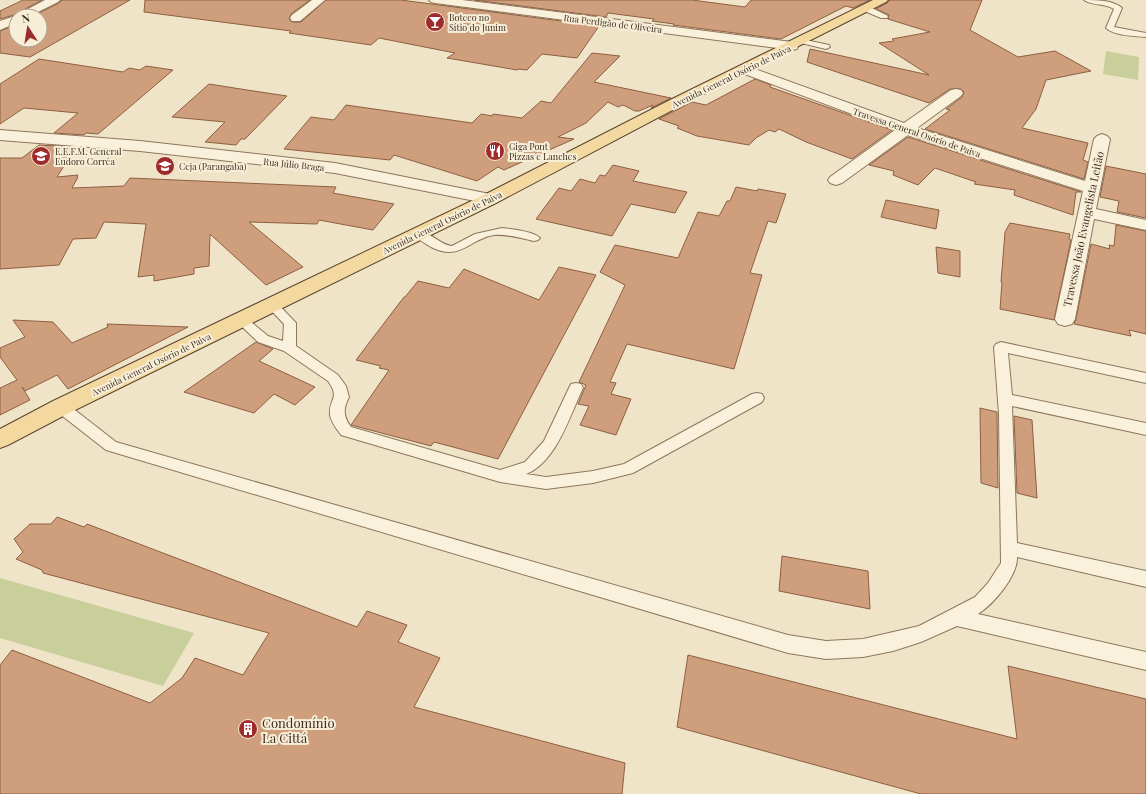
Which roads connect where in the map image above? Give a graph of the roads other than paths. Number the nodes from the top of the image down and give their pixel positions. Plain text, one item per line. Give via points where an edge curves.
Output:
1 (54, 0) edge
2 (319, 0) edge
3 (435, 0) edge
4 (882, 0) edge
5 (1088, 0) edge
6 (562, 5) dead end
7 (38, 8) edge
8 (865, 8) junction
9 (554, 15) junction
10 (884, 16) dead end
11 (296, 18) dead end
12 (1146, 35) edge
13 (796, 43) junction
14 (826, 47) dead end
15 (744, 69) junction
16 (956, 93) dead end
17 (906, 129) junction
18 (0, 135) edge
19 (1102, 140) dead end
20 (836, 180) dead end
21 (1092, 188) junction
22 (490, 199) junction
23 (1087, 212) junction
24 (1146, 225) edge
25 (419, 234) junction
26 (534, 238) dead end
27 (272, 305) junction
28 (1065, 319) dead end
29 (241, 320) junction
30 (289, 348) junction
31 (1146, 378) edge
32 (576, 388) dead end
33 (757, 398) dead end
34 (1005, 399) junction
35 (61, 407) junction
36 (1146, 429) edge
37 (0, 438) edge
38 (500, 476) junction
39 (1008, 548) junction
40 (1146, 579) edge
41 (955, 617) junction
42 (1146, 661) edge

1 - 7 street
2 - 11 street
3 - 9 street, Rua Perdigão de Oliveira
4 - 8 main road, Avenida General Osório de Paiva
5 - 12 lane via 1112,4 1118,8 1110,28
6 - 9 street
8 - 10 lane
8 - 13 main road, Avenida General Osório de Paiva
9 - 13 street, Rua Perdigão de Oliveira
13 - 14 lane
13 - 15 main road, Avenida General Osório de Paiva
15 - 17 street, Travessa General Osório de Paiva
15 - 22 main road, Avenida General Osório de Paiva
16 - 17 street
17 - 20 street
17 - 21 street, Travessa General Osório de Paiva via 1019,167
18 - 22 street, Rua Júlio Braga via 140,146 334,168
19 - 21 street, Travessa João Evangelista Leitão
21 - 23 street, Travessa João Evangelista Leitão
22 - 25 main road, Avenida General Osório de Paiva
23 - 24 street
23 - 28 street, Travessa João Evangelista Leitão
25 - 26 lane via 449,250 494,232 510,231
25 - 27 main road, Avenida General Osório de Paiva
27 - 29 main road, Avenida General Osório de Paiva
27 - 30 lane via 290,323
29 - 30 lane via 263,339
29 - 35 main road, Avenida General Osório de Paiva
30 - 38 lane via 333,378 339,386 342,397 336,410 338,421 346,431
31 - 34 lane via 1001,347
32 - 38 lane via 550,444 530,466
33 - 38 lane via 628,469 546,483
34 - 36 lane
34 - 39 lane
35 - 37 main road, Avenida General Osório de Paiva
35 - 41 lane via 111,446 788,644 826,650 863,648 921,634
39 - 40 lane
39 - 41 lane via 1009,564 994,588 982,603
41 - 42 lane

